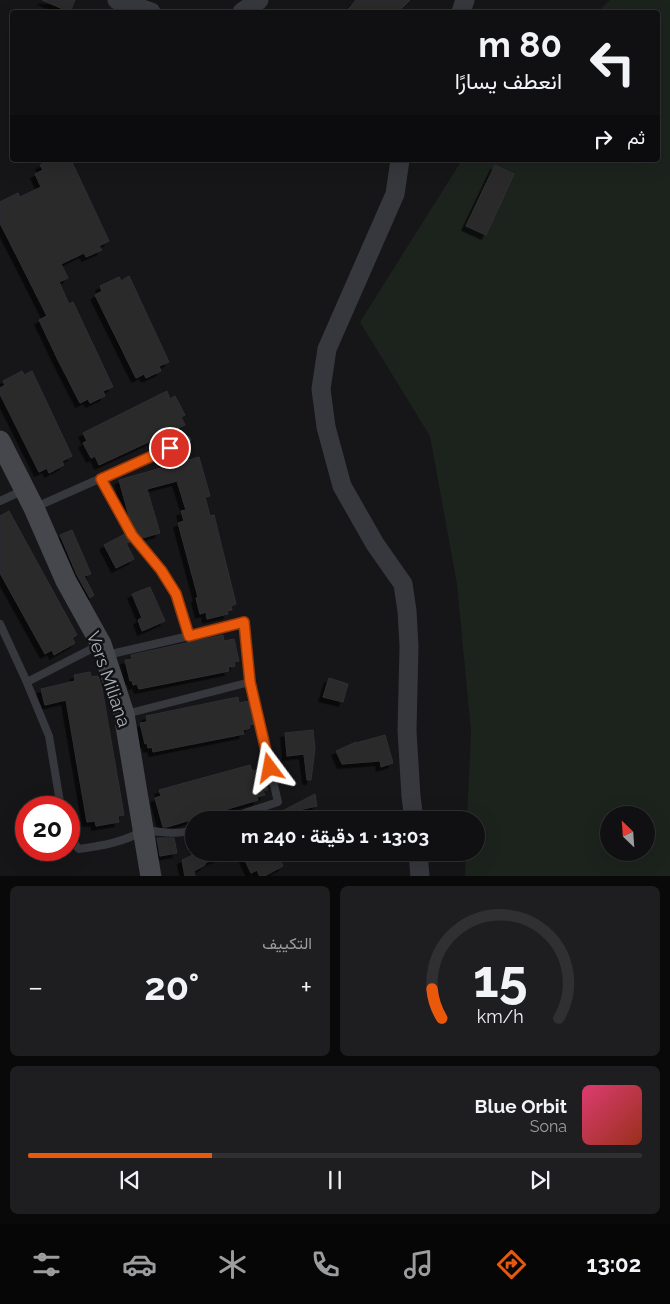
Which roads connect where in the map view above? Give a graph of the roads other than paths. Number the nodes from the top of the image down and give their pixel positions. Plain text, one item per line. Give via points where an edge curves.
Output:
1 (116, 0) edge
2 (259, 0) edge
3 (145, 10) edge
4 (245, 10) edge
5 (400, 162) edge
6 (187, 440) dead end
7 (0, 441) edge
8 (101, 479) junction
9 (29, 499) junction
10 (0, 501) edge
11 (0, 624) edge
12 (189, 636) junction
13 (102, 650) junction
14 (27, 682) junction
15 (250, 682) junction
16 (124, 714) junction
17 (59, 796) edge
18 (251, 811) edge
19 (413, 811) edge
20 (144, 830) junction
21 (185, 832) edge
22 (80, 849) edge
23 (419, 861) edge
24 (151, 876) edge
25 (420, 876) edge

1 - 3 street
2 - 4 street
5 - 19 street via 395,194 327,349 321,389 326,428 342,486 375,544 403,584 409,638 407,731
6 - 8 lane
7 - 9 main road, Vers Miliana
8 - 9 lane
8 - 12 lane via 132,535 176,594
9 - 10 lane
9 - 13 main road, Vers Miliana
11 - 14 lane
12 - 13 lane
12 - 15 lane via 244,622
13 - 14 lane
13 - 16 main road, Vers Miliana
14 - 17 lane via 49,736
15 - 16 lane
15 - 18 lane via 278,802
16 - 20 main road, Vers Miliana
20 - 21 lane
20 - 22 lane via 134,836
20 - 24 main road, Vers Miliana
23 - 25 street

